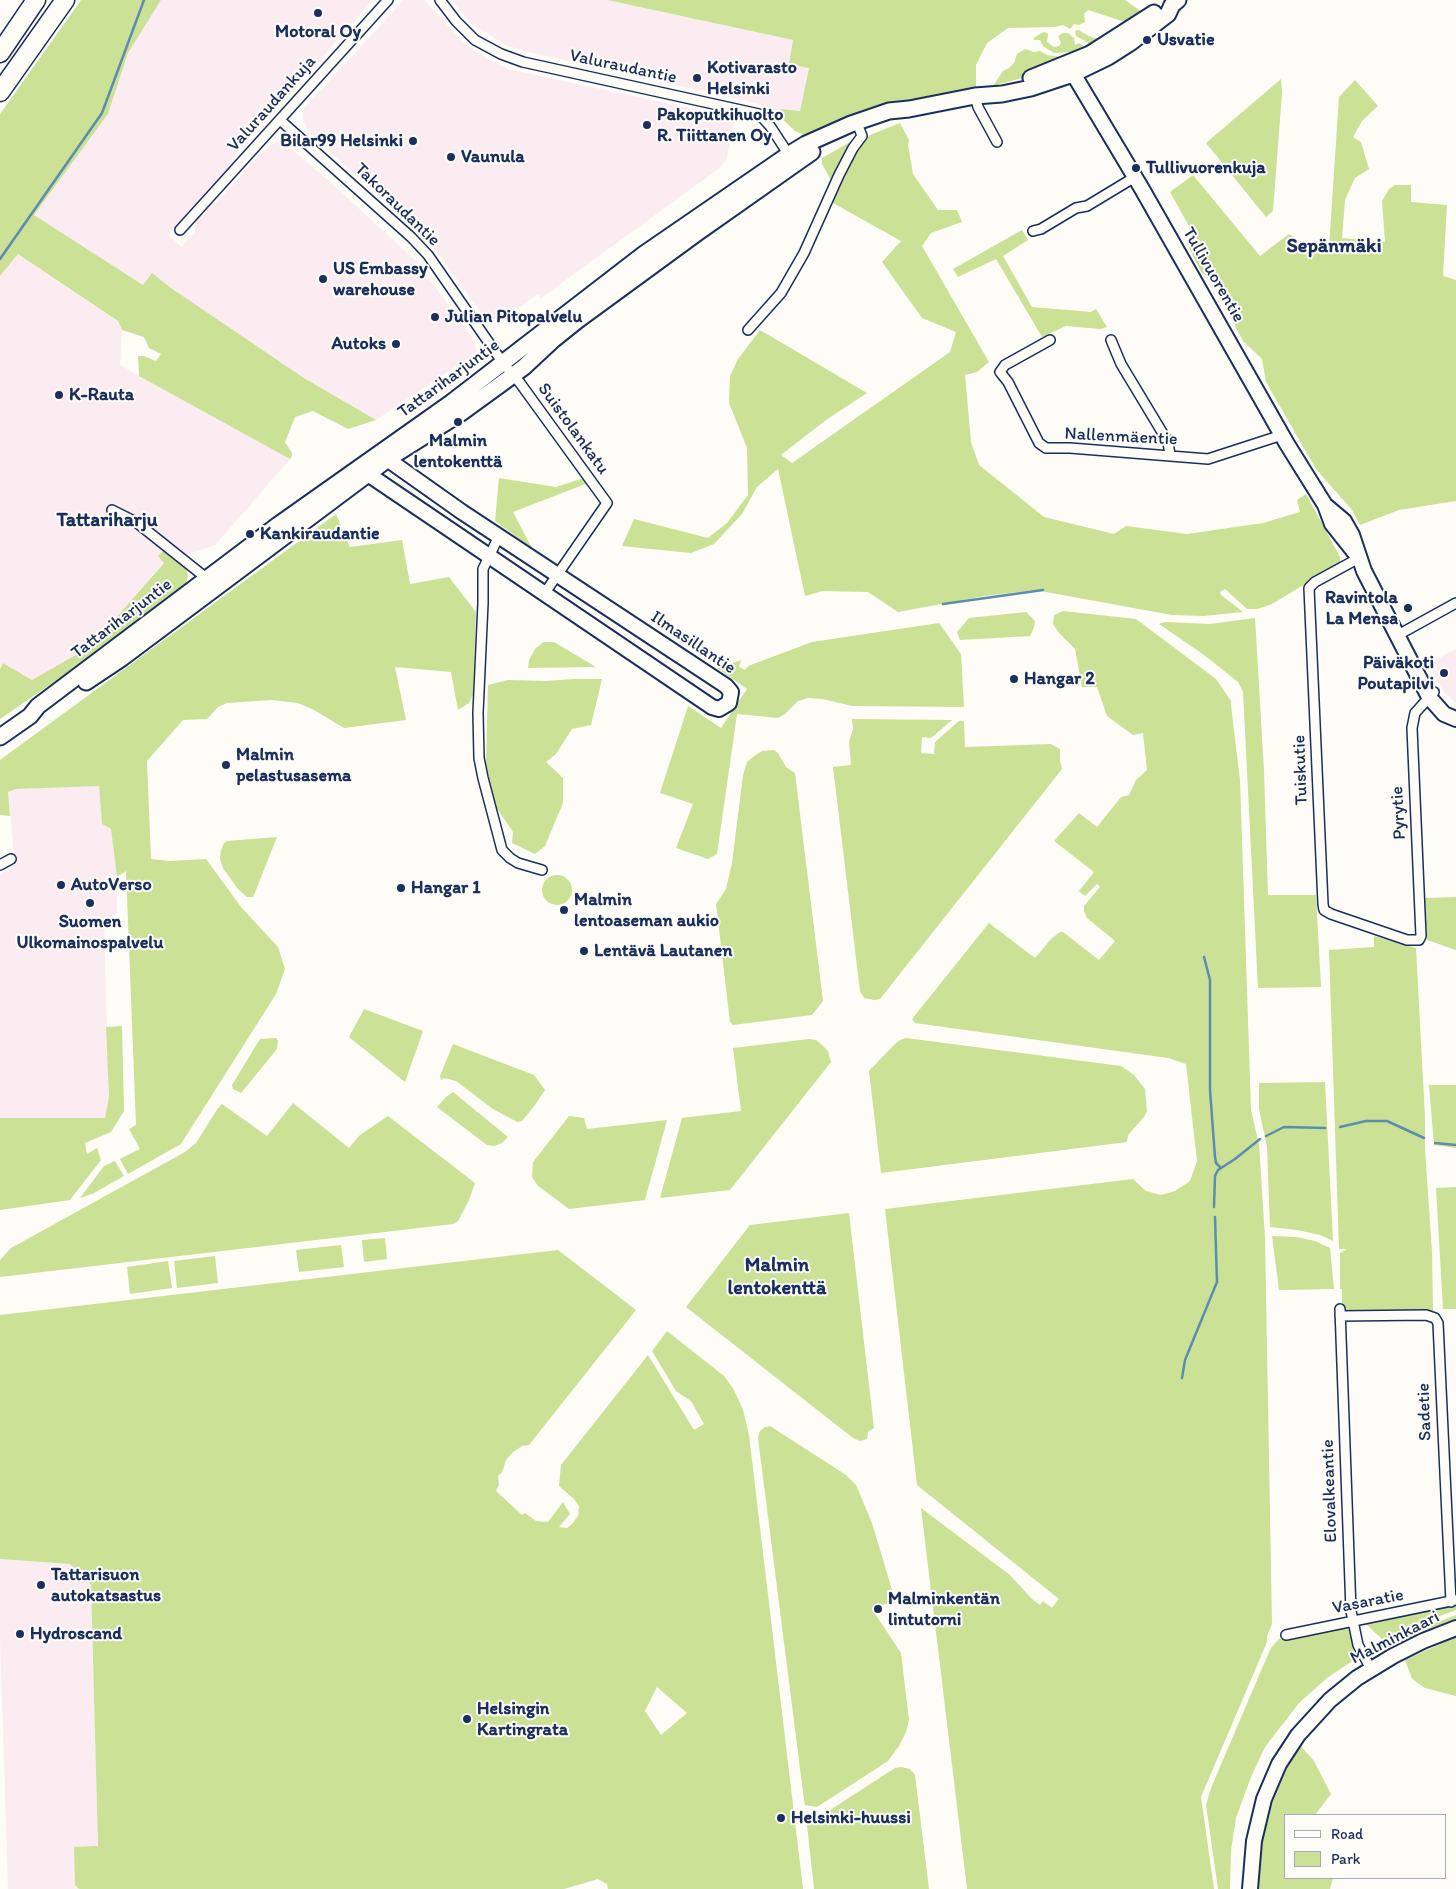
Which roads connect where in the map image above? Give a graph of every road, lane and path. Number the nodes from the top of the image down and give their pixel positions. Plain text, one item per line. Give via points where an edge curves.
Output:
1 (36, 0) edge
2 (65, 0) edge
3 (69, 0) edge
4 (388, 0) edge
5 (440, 0) edge
6 (1175, 2) edge
7 (0, 53) edge
8 (25, 57) junction
9 (1070, 69) junction
10 (0, 92) edge
11 (975, 96) junction
12 (909, 109) junction
13 (280, 120) junction
14 (859, 128) junction
15 (997, 142) dead end
16 (792, 159) junction
17 (1135, 177) junction
18 (180, 230) dead end
19 (1033, 232) dead end
20 (748, 330) dead end
21 (1050, 340) dead end
22 (1111, 340) dead end
23 (503, 363) junction
24 (513, 375) junction
25 (1282, 435) junction
26 (1170, 455) junction
27 (383, 456) junction
28 (363, 471) junction
29 (112, 510) dead end
30 (499, 536) junction
31 (488, 556) junction
32 (1359, 558) junction
33 (558, 576) junction
34 (212, 582) junction
35 (544, 594) junction
36 (1456, 603) edge
37 (1399, 636) junction
38 (1432, 694) junction
39 (1456, 713) edge
40 (1456, 719) edge
41 (0, 738) edge
42 (11, 859) dead end
43 (0, 865) edge
44 (542, 870) dead end
45 (1419, 940) joint
46 (1340, 1313) joint
47 (1453, 1601) edge
48 (1352, 1622) junction
49 (1456, 1628) edge
50 (1286, 1634) dead end
51 (1371, 1669) junction
52 (1250, 1889) edge

1 - 7 highway
2 - 8 highway
3 - 8 highway
4 - 13 street, Valuraudankuja
5 - 16 street, Valuraudantie via 475,40 523,62 759,114
6 - 9 main road, Tattariharjuntie via 1168,14 1130,44 1108,57
8 - 10 highway
9 - 11 main road, Tattariharjuntie via 1031,88
9 - 17 main road, Tullivuorentie
11 - 12 main road, Tattariharjuntie
11 - 15 street
12 - 14 main road, Tattariharjuntie
12 - 16 main road, Tattariharjuntie via 889,111 851,124 806,144
13 - 18 street, Valuraudankuja
13 - 23 street, Takoraudantie via 416,241
14 - 16 main road, Tattariharjuntie
14 - 20 street via 862,136 839,176 804,254 781,293
16 - 23 main road, Tattariharjuntie via 644,254
16 - 24 main road, Tattariharjuntie via 585,315
17 - 19 street via 1087,206 1076,208
17 - 25 main road, Tullivuorentie
21 - 26 street, Nallenmäentie via 1005,365 1000,372 1039,443 1046,448
22 - 26 street via 1121,364 1168,442
23 - 24 street, Takoraudantie
23 - 27 main road, Tattariharjuntie
24 - 27 main road, Tattariharjuntie via 461,413
24 - 33 street, Suistolankatu via 607,503
25 - 26 street, Nallenmäentie via 1208,458
25 - 32 main road, Tullivuorentie via 1325,505 1332,524
27 - 28 main road, Tattariharjuntie
27 - 30 main road, Ilmasillantie
28 - 31 main road, Ilmasillantie
28 - 34 main road, Tattariharjuntie via 278,525
29 - 34 street via 136,522
30 - 31 street
30 - 33 main road, Ilmasillantie
31 - 35 main road, Ilmasillantie
31 - 44 street via 483,569 479,758 502,850 518,863
32 - 37 main road, Tullivuorentie
32 - 45 street, Tuiskutie via 1309,588 1323,904 1324,910 1331,914 1407,940
33 - 35 street
33 - 35 main road, Ilmasillantie via 726,686 732,696 729,703 719,709 712,707
34 - 41 main road, Tattariharjuntie via 38,706
36 - 37 street
37 - 38 main road, Tullivuorentie
38 - 39 main road, Tullivuorentie
38 - 40 main road, Tullivuorentie via 1444,714
38 - 45 street, Pyrytie via 1415,714 1412,728
42 - 43 street
46 - 47 street, Sadetie via 1426,1315 1438,1323
46 - 48 street, Elovalkeantie
47 - 48 street, Vasaratie
48 - 50 street, Vasaratie
48 - 51 street, Elovalkeantie via 1358,1646
49 - 51 main road, Malminkaari
51 - 52 main road, Malminkaari via 1342,1688 1319,1711 1298,1735 1280,1764 1257,1822

